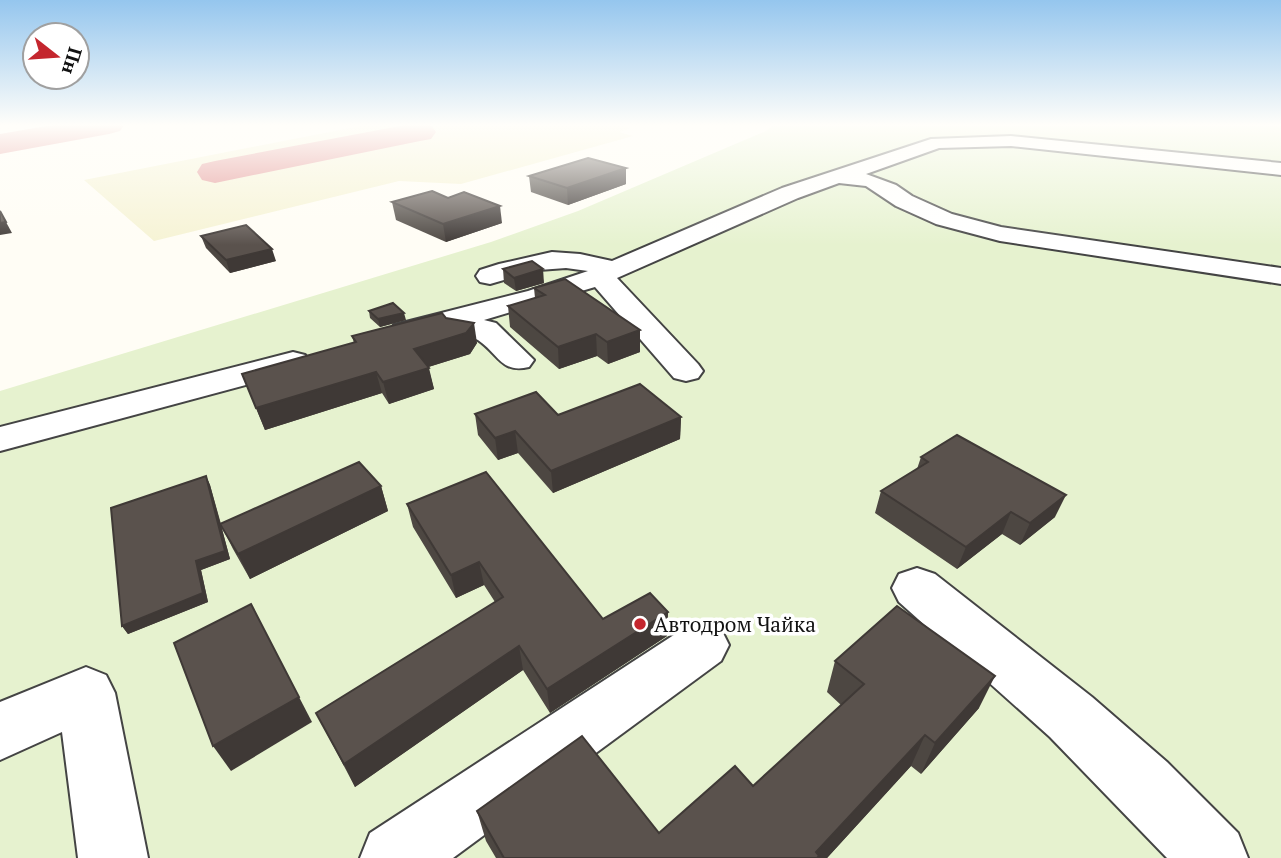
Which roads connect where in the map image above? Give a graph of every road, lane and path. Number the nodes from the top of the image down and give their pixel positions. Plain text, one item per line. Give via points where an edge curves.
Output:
1 (869, 165) edge
2 (1240, 165) edge
3 (1281, 169) edge
4 (837, 177) junction
5 (610, 268) junction
6 (490, 276) dead end
7 (1281, 276) edge
8 (454, 319) junction
9 (374, 340) edge
10 (321, 354) edge
11 (517, 360) dead end
12 (686, 371) dead end
13 (0, 439) edge
14 (917, 588) dead end
15 (702, 645) dead end
16 (0, 731) edge
17 (113, 858) edge
18 (395, 858) edge
19 (1213, 858) edge

1 - 4 lane
2 - 3 lane
4 - 5 lane via 787,182
4 - 7 lane via 870,180 944,219 1000,234
5 - 6 lane via 556,258
5 - 8 lane
5 - 12 lane
8 - 9 lane
8 - 11 lane via 461,328 485,330
10 - 13 lane
14 - 19 lane via 1168,805
15 - 18 lane
16 - 17 lane via 86,693

